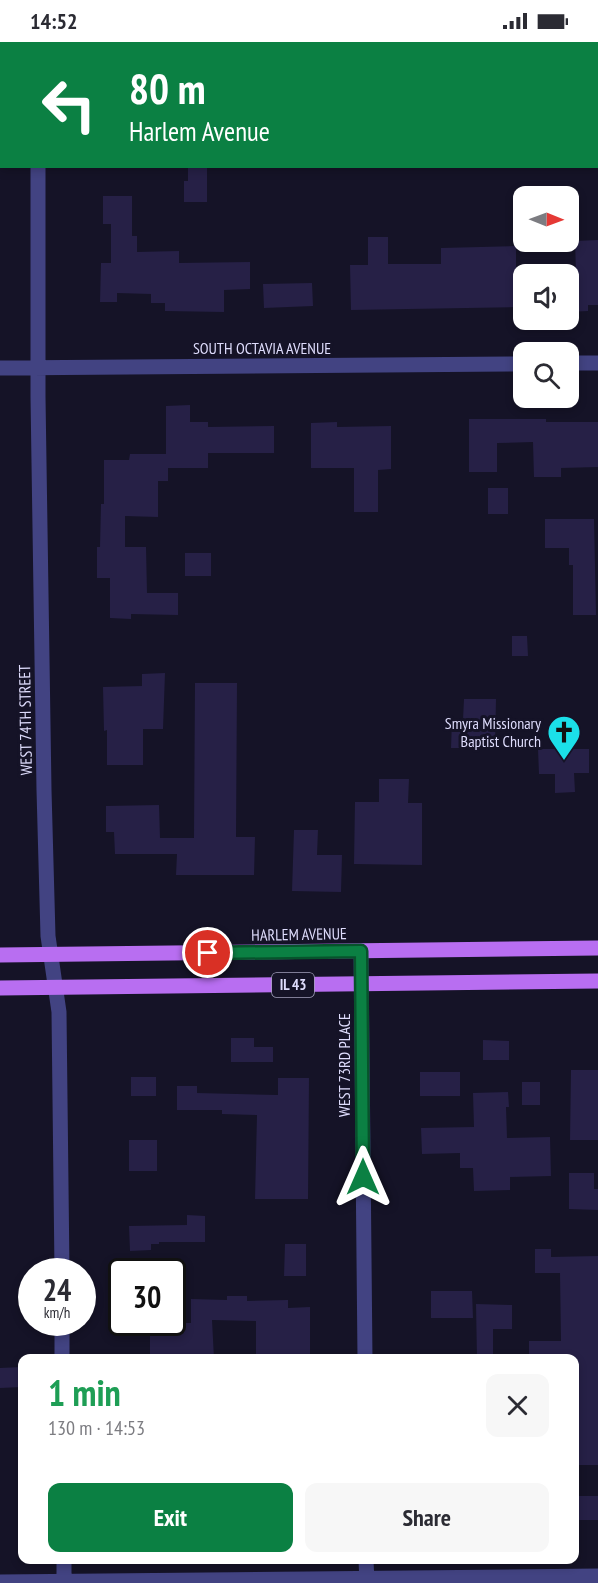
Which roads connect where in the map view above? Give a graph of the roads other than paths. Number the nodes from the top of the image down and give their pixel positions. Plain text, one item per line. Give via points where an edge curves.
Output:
1 (38, 168) edge
2 (579, 363) edge
3 (598, 363) edge
4 (513, 364) edge
5 (0, 368) edge
6 (38, 368) junction
7 (598, 948) edge
8 (361, 951) junction
9 (50, 955) junction
10 (0, 956) edge
11 (598, 981) edge
12 (362, 984) junction
13 (0, 988) edge
14 (55, 988) junction
15 (62, 1258) edge
16 (62, 1336) edge
17 (62, 1354) edge
18 (365, 1354) edge
19 (64, 1564) edge
20 (366, 1564) edge
21 (598, 1576) edge
22 (367, 1581) edge
23 (0, 1582) edge
24 (64, 1582) edge

1 - 6 street, WEST 74TH STREET
2 - 3 street
4 - 6 street, SOUTH OCTAVIA AVENUE
5 - 6 street, SOUTH OCTAVIA AVENUE
6 - 9 street, WEST 74TH STREET
7 - 8 main road, HARLEM AVENUE / IL 43
8 - 9 main road, HARLEM AVENUE / IL 43
8 - 12 street, WEST 73RD PLACE
9 - 10 main road, HARLEM AVENUE / IL 43
9 - 14 street, WEST 74TH STREET
11 - 12 main road, IL 43
12 - 14 main road, IL 43
12 - 18 street, WEST 73RD PLACE
13 - 14 main road, IL 43
14 - 15 street, WEST 74TH STREET via 59,1012
16 - 17 street
19 - 24 street
20 - 22 street
21 - 22 street
22 - 24 street
23 - 24 street

